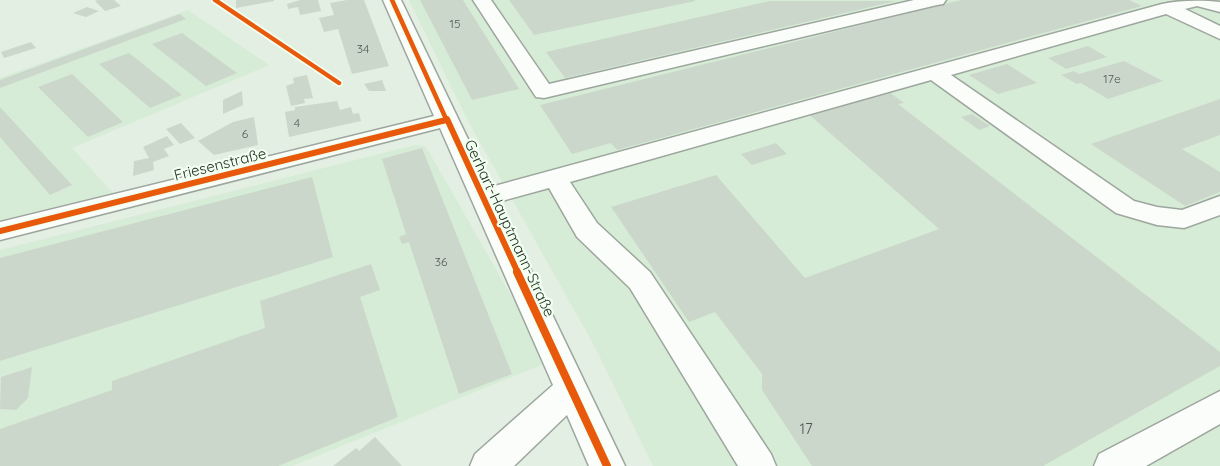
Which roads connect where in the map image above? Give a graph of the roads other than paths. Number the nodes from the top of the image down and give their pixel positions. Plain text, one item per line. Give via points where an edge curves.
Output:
1 (392, 0) edge
2 (482, 0) edge
3 (937, 0) edge
4 (1220, 7) edge
5 (1168, 8) junction
6 (1220, 33) edge
7 (933, 72) junction
8 (447, 120) junction
9 (555, 177) junction
10 (482, 198) junction
11 (1220, 205) edge
12 (0, 231) edge
13 (572, 389) junction
14 (1220, 406) edge
15 (488, 466) edge
16 (606, 466) edge
17 (758, 466) edge
18 (1112, 466) edge

1 - 8 street, Gerhart-Hauptmann-Straße
2 - 3 street via 544,92
4 - 5 street via 1197,1
5 - 6 street
5 - 7 street
7 - 9 street
7 - 11 street via 1125,207 1184,219
8 - 10 street, Gerhart-Hauptmann-Straße
8 - 12 street, Friesenstraße
9 - 10 street
9 - 17 street via 587,230 640,280
10 - 13 street, Gerhart-Hauptmann-Straße
13 - 15 street
13 - 16 street, Gerhart-Hauptmann-Straße
14 - 18 street

